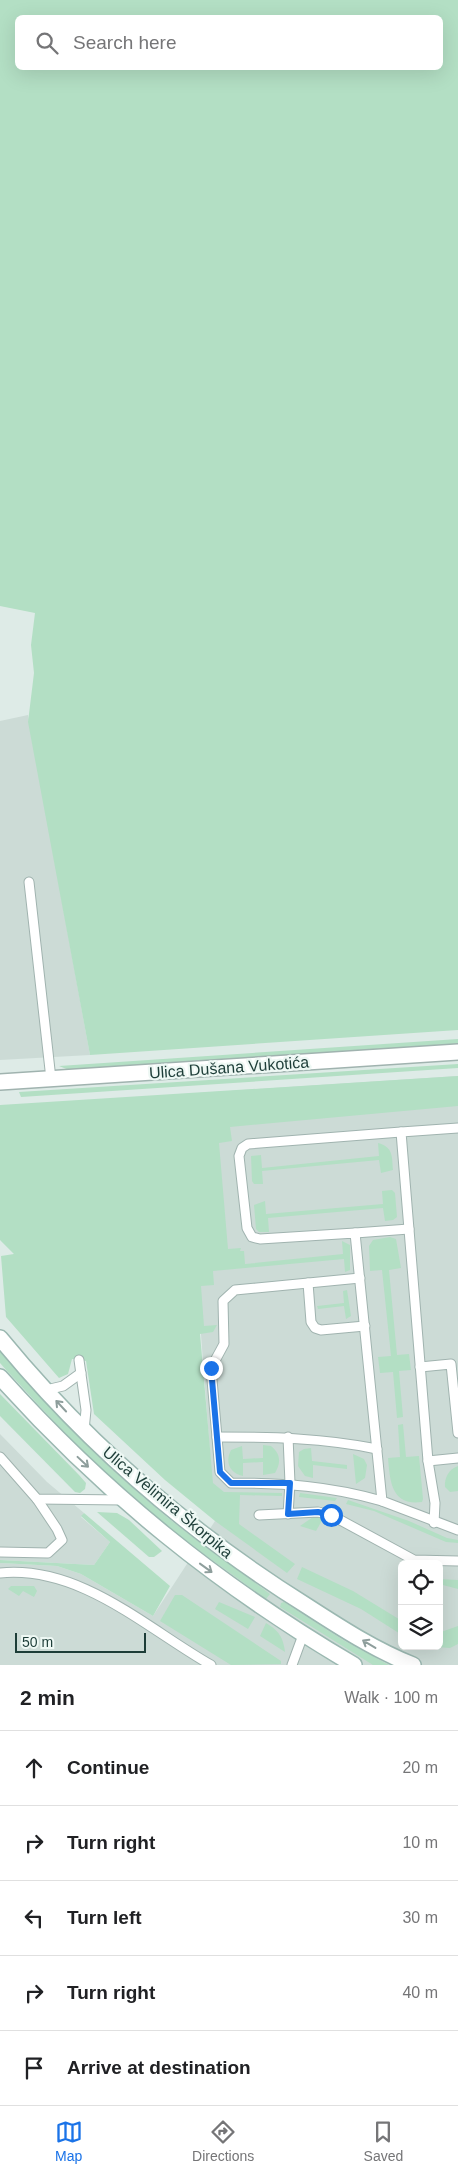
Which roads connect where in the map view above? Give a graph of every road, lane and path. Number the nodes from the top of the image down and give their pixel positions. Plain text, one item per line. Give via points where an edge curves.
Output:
1 (29, 882) dead end
2 (458, 1052) edge
3 (50, 1079) junction
4 (0, 1082) edge
5 (458, 1128) edge
6 (401, 1132) junction
7 (410, 1229) junction
8 (355, 1233) junction
9 (360, 1278) junction
10 (308, 1283) junction
11 (365, 1326) junction
12 (0, 1338) edge
13 (79, 1360) dead end
14 (420, 1367) junction
15 (81, 1373) junction
16 (0, 1377) edge
17 (46, 1390) junction
18 (84, 1431) junction
19 (458, 1433) edge
20 (217, 1437) junction
21 (288, 1437) junction
22 (377, 1449) junction
23 (0, 1457) edge
24 (458, 1458) edge
25 (428, 1461) junction
26 (290, 1483) junction
27 (37, 1499) junction
28 (125, 1500) junction
29 (382, 1501) junction
30 (288, 1514) junction
31 (259, 1515) dead end
32 (434, 1523) junction
33 (458, 1530) edge
34 (0, 1552) edge
35 (458, 1561) edge
36 (0, 1573) edge
37 (303, 1635) junction
38 (212, 1665) edge
39 (292, 1665) edge
40 (354, 1665) edge
41 (413, 1665) edge

1 - 3 lane
2 - 3 main road, Ulica Dušana Vukotića
3 - 4 main road, Ulica Dušana Vukotića
5 - 6 lane
6 - 7 lane
6 - 8 lane via 248,1144 242,1148 239,1156 242,1190 247,1228 252,1237
7 - 8 lane
7 - 14 lane
8 - 9 lane
9 - 10 lane
9 - 11 lane
10 - 11 lane via 311,1322 315,1328
10 - 20 lane via 235,1290 223,1302 224,1344 211,1368
11 - 22 lane
12 - 17 main road, Ulica Velimira Škorpika
13 - 15 lane
14 - 19 lane via 451,1364
14 - 25 lane
15 - 17 lane via 63,1386
15 - 18 lane via 86,1410
16 -> 28 main road, Ulica Velimira Škorpika via 36,1416
18 -> 17 main road, Ulica Velimira Škorpika
41 -> 18 main road, Ulica Velimira Škorpika via 384,1654 238,1560 182,1517
20 - 21 lane
20 - 26 lane via 220,1472 231,1483
21 - 22 lane
21 - 26 lane
22 - 29 lane
23 - 27 lane
24 - 25 lane
25 - 32 lane via 435,1503
26 - 29 lane via 347,1491
26 - 30 lane
27 - 28 lane
27 - 34 lane via 62,1540 48,1553
28 -> 37 main road, Ulica Velimira Škorpika via 192,1558
29 - 32 lane
30 - 31 lane
30 - 35 lane via 318,1512 331,1515 414,1560
32 - 33 lane
36 - 38 lane via 54,1577 94,1593
37 - 39 lane
37 - 40 main road, Ulica Velimira Škorpika

